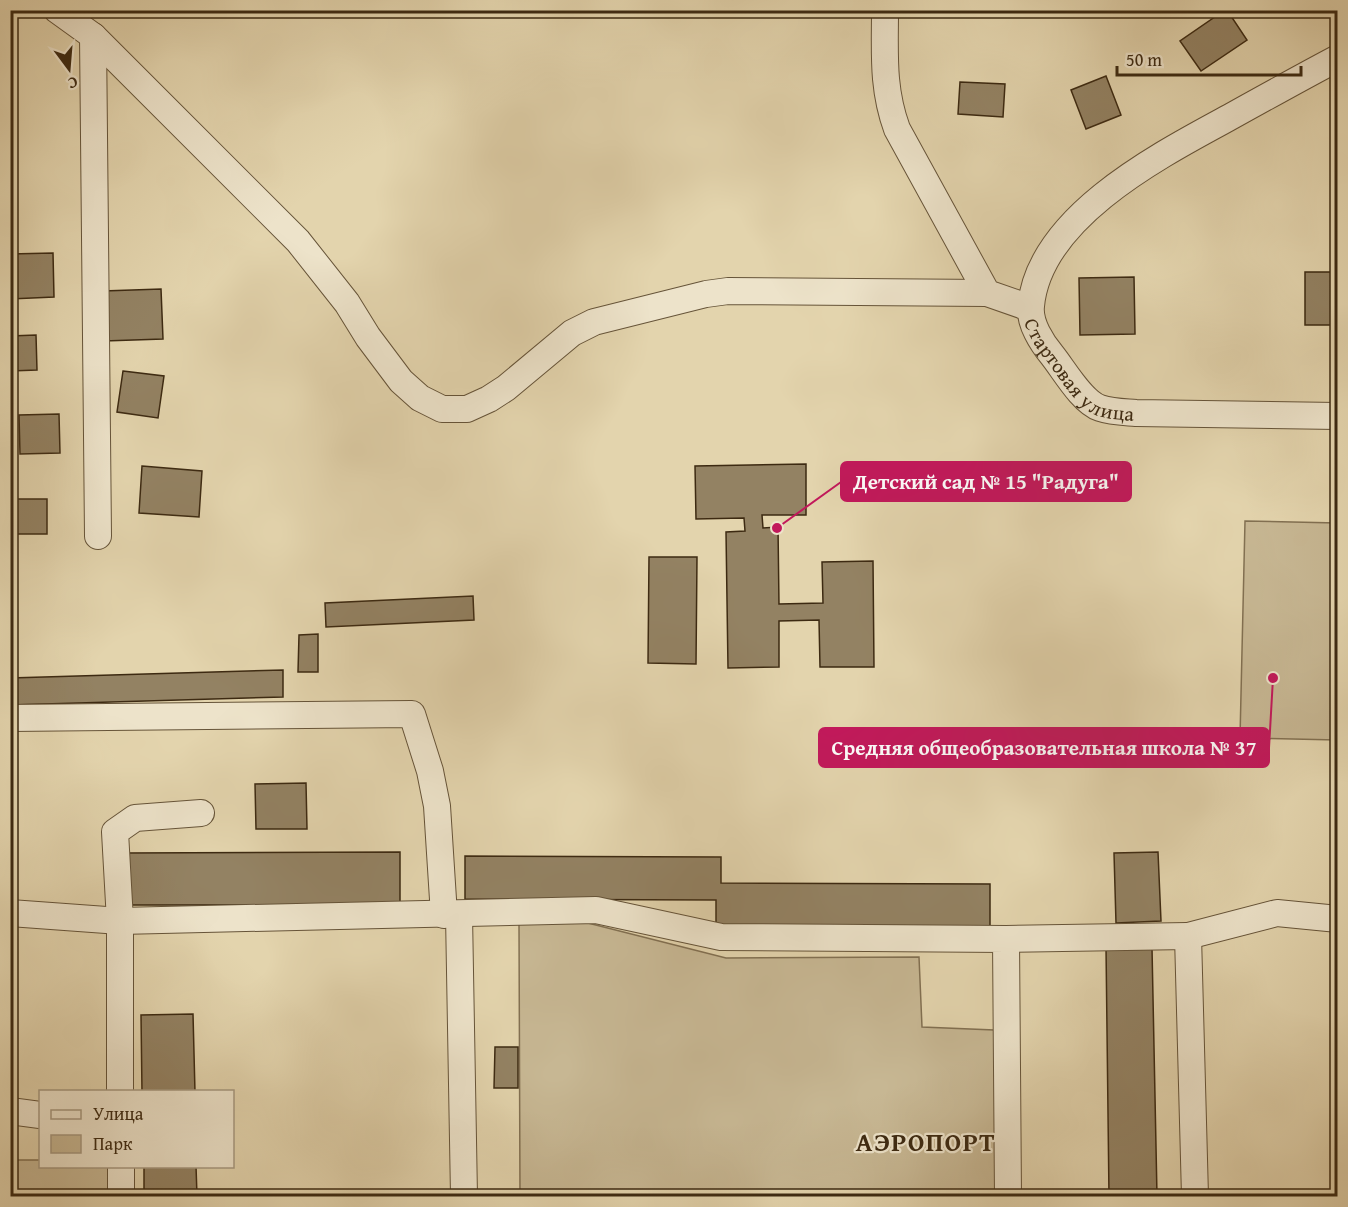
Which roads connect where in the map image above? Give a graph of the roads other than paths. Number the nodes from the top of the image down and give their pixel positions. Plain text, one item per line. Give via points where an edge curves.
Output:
1 (57, 10) edge
2 (885, 10) edge
3 (93, 36) junction
4 (1338, 58) edge
5 (987, 293) junction
6 (1030, 308) junction
7 (1338, 416) edge
8 (98, 536) dead end
9 (10, 718) edge
10 (201, 813) dead end
11 (10, 913) edge
12 (452, 915) junction
13 (1338, 919) edge
14 (120, 921) junction
15 (1188, 936) junction
16 (1006, 939) junction
17 (120, 1090) edge
18 (10, 1111) edge
19 (39, 1114) edge
20 (121, 1168) edge
21 (121, 1197) edge
22 (464, 1197) edge
23 (1008, 1197) edge
24 (1195, 1197) edge

1 - 3 street
2 - 5 street via 889,107 897,129
3 - 5 street via 298,242 347,303 401,381 420,398 441,409 467,408 489,399 572,333 594,322 706,294
3 - 8 street
4 - 6 street, Стартовая улица via 1158,156 1105,194 1059,238 1039,271
5 - 6 street
6 - 7 street, Стартовая улица via 1046,347 1084,398 1098,408 1136,413
9 - 12 street via 412,714 437,806
10 - 14 street via 135,818 115,832
11 - 14 street
12 - 14 street
12 - 16 street via 596,910 721,937
12 - 22 street
13 - 15 street via 1277,913
14 - 17 street
15 - 16 street
15 - 24 street
16 - 23 street
18 - 19 street
20 - 21 street

